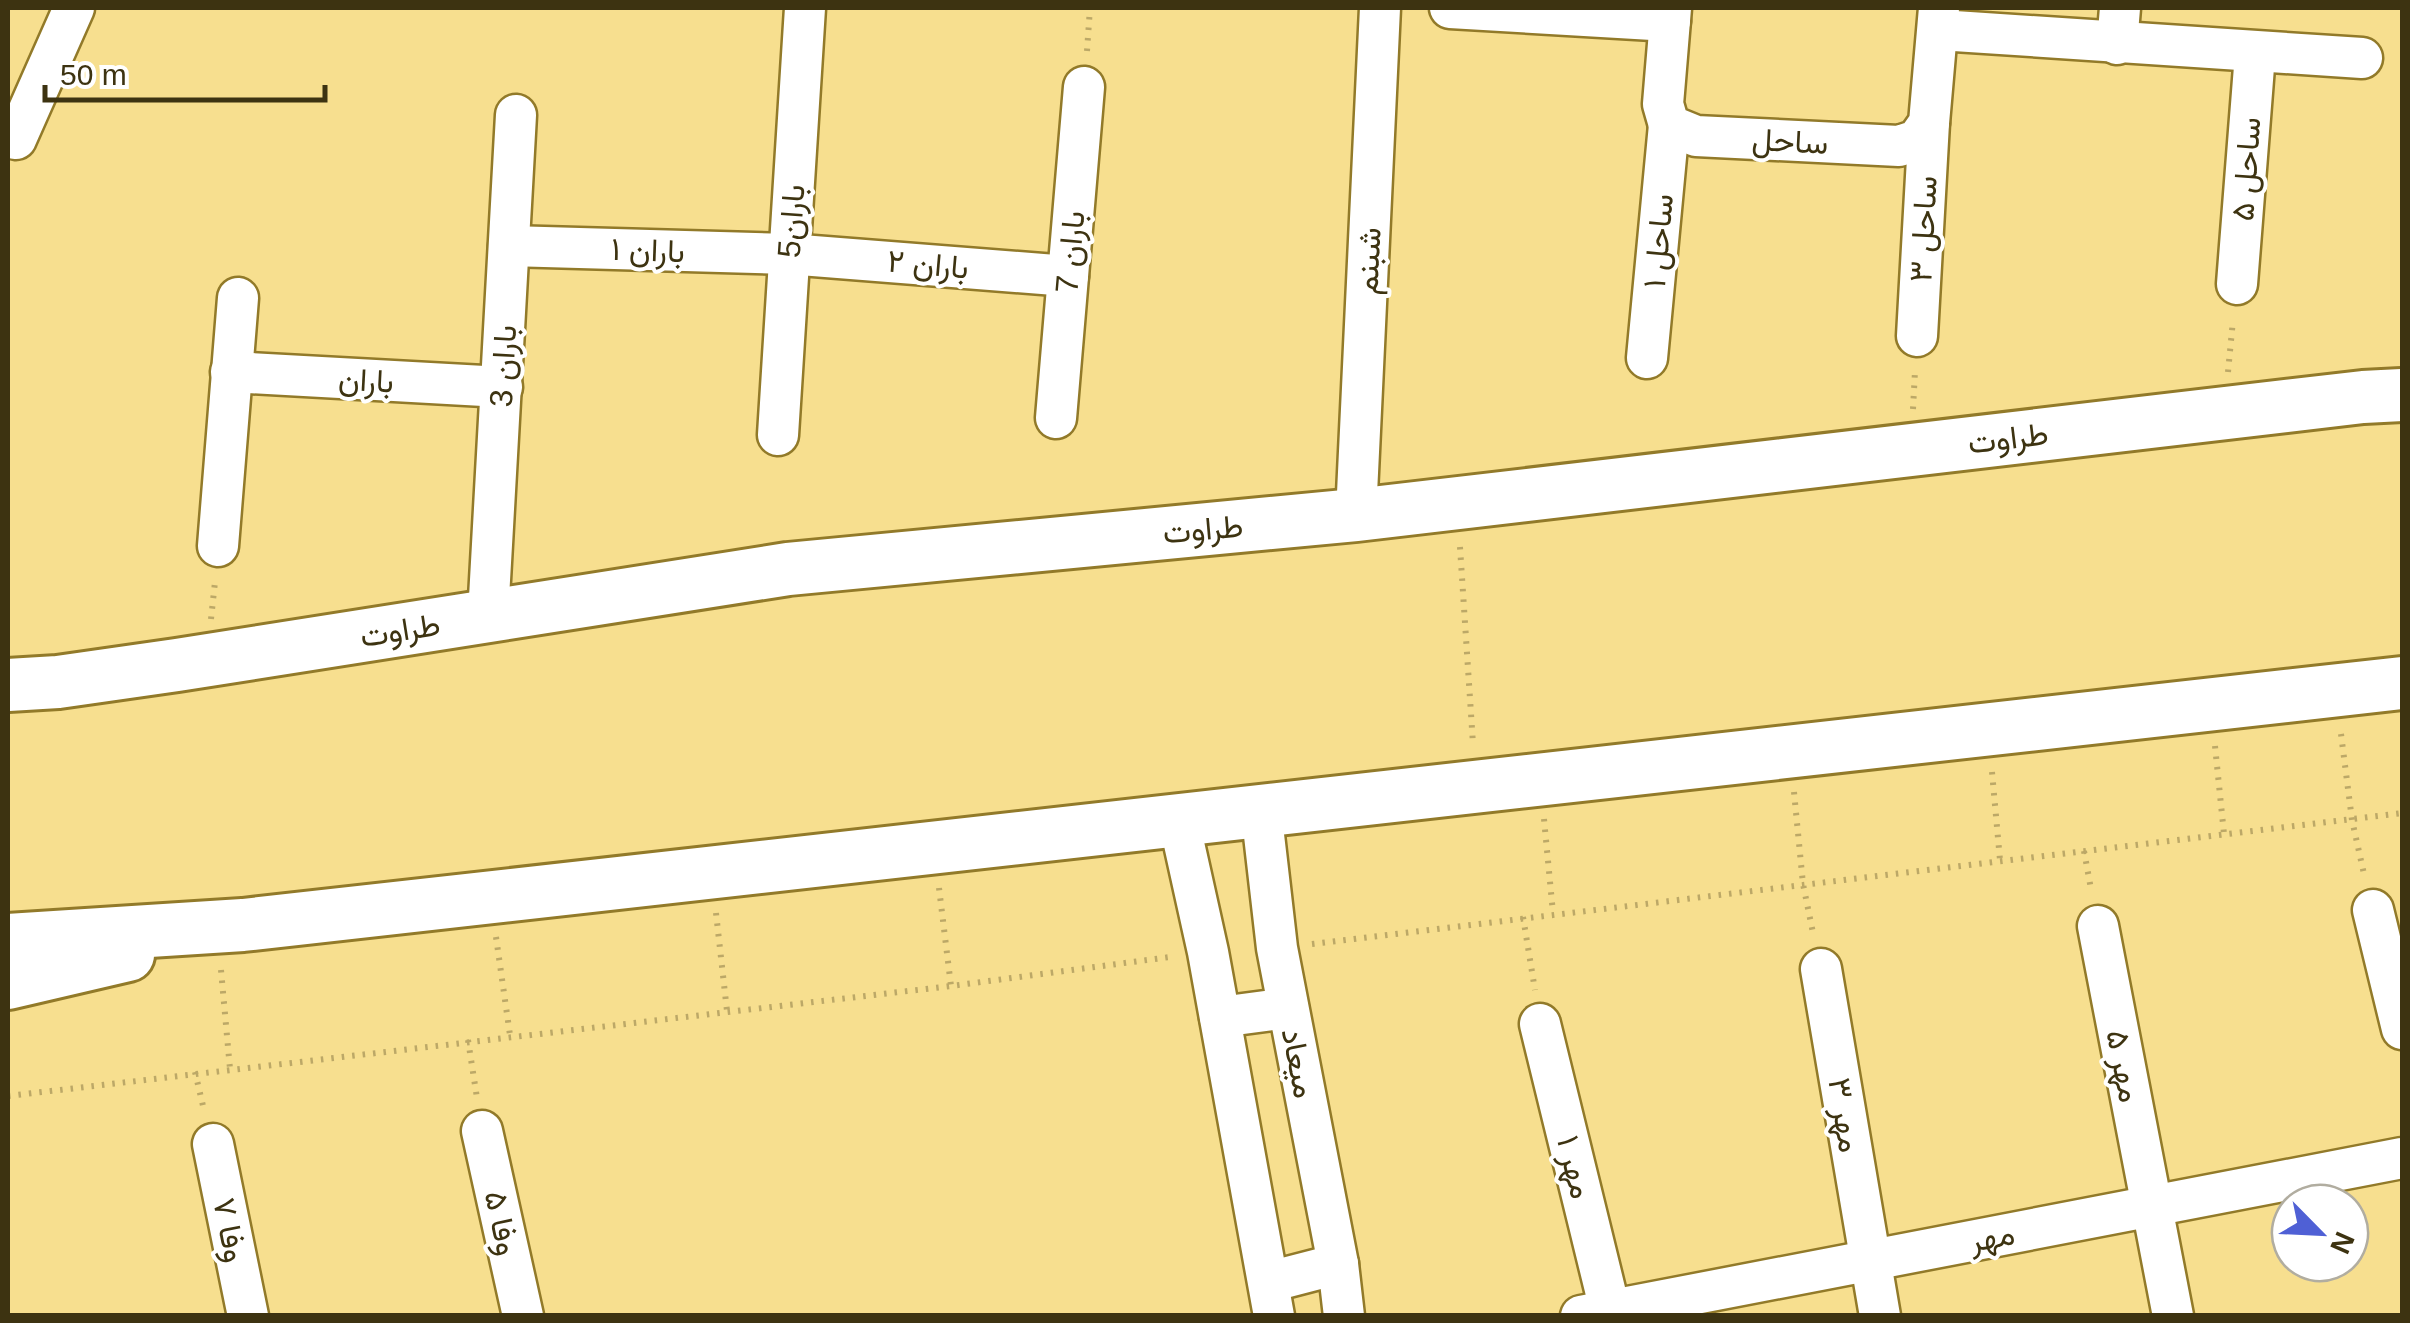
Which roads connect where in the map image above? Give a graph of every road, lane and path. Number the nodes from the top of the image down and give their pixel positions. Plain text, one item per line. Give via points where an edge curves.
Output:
1 (74, 8) edge
2 (805, 8) edge
3 (1380, 8) edge
4 (1450, 8) edge
5 (1671, 14) edge
6 (1939, 19) edge
7 (2119, 26) edge
8 (2254, 54) junction
9 (2362, 58) dead end
10 (1084, 87) dead end
11 (516, 115) dead end
12 (1929, 123) junction
13 (1668, 125) junction
14 (12, 137) edge
15 (508, 246) junction
16 (788, 254) junction
17 (1068, 276) junction
18 (2236, 284) joint
19 (238, 298) dead end
20 (1917, 336) joint
21 (1647, 358) dead end
22 (2402, 361) edge
23 (231, 372) junction
24 (502, 387) junction
25 (2383, 396) edge
26 (2225, 413) junction
27 (1056, 418) dead end
28 (778, 435) dead end
29 (1910, 450) junction
30 (1456, 503) junction
31 (1356, 515) junction
32 (218, 546) joint
33 (488, 616) junction
34 (8, 653) edge
35 (192, 662) junction
36 (33, 683) edge
37 (2402, 683) edge
38 (2335, 690) junction
39 (8, 693) edge
40 (2210, 704) junction
41 (1988, 728) junction
42 (1790, 751) junction
43 (1540, 778) junction
44 (1475, 785) junction
45 (1261, 809) junction
46 (1179, 821) junction
47 (2224, 834) dead end
48 (934, 848) junction
49 (2000, 860) dead end
50 (712, 873) junction
51 (490, 898) junction
52 (2373, 910) joint
53 (1553, 913) dead end
54 (1523, 917) dead end
55 (2098, 926) dead end
56 (11, 949) edge
57 (1821, 969) joint
58 (951, 986) dead end
59 (1288, 1008) junction
60 (727, 1012) dead end
61 (1220, 1017) junction
62 (1540, 1024) joint
63 (2402, 1029) edge
64 (510, 1035) dead end
65 (468, 1040) dead end
66 (482, 1131) joint
67 (213, 1144) dead end
68 (2402, 1158) edge
69 (2151, 1206) junction
70 (1868, 1260) junction
71 (1338, 1264) junction
72 (1271, 1299) edge
73 (1596, 1313) edge
74 (248, 1316) edge
75 (522, 1316) edge
76 (1344, 1316) edge
77 (1880, 1316) edge
78 (2173, 1316) edge

1 - 14 street
2 - 16 street, باران5
3 - 31 street, شبنم
4 - 5 street
5 - 13 street via 1663,104
6 - 7 street
6 - 12 street
7 - 8 street
8 - 9 street
8 - 18 street, ساحل ۵
10 - 17 street, باران 7
11 - 15 street, باران 3
12 - 13 street, ساحل via 1917,140 1899,146 1696,136
12 - 20 street, ساحل ۳
13 - 21 street, ساحل ۱
15 - 16 street, باران ۱
15 - 24 street, باران 3
16 - 17 street, باران ۲
16 - 28 street, باران5
17 - 27 street, باران 7
18 - 26 path
19 - 23 street
20 - 29 path
22 - 25 main road
23 - 24 street, باران
23 - 32 street
24 - 33 street, باران 3
25 - 26 main road, طراوت
26 - 29 main road, طراوت
29 - 30 main road, طراوت
30 - 31 main road, طراوت
30 - 44 path
31 - 33 main road, طراوت via 788,569
32 - 35 path
33 - 35 main road, طراوت
34 - 35 main road
35 - 36 main road, طراوت
36 - 39 main road, طراوت
37 - 38 main road
38 - 40 main road
38 - 52 path via 2352,820
40 - 41 main road
40 - 47 path
41 - 42 main road
41 - 49 path
42 - 43 main road
42 - 57 path via 1803,884
43 - 44 main road
43 - 53 path
44 - 45 main road
45 - 46 main road
45 - 59 street, میعاد
46 - 48 main road
46 - 61 street
48 - 50 main road
48 - 58 path
50 - 51 main road
50 - 60 path
51 - 56 main road
51 - 64 path
52 - 63 street
54 - 62 path
55 - 69 street, مهر ۵
57 - 70 street, مهر ۳
59 - 61 street
59 - 71 street, میعاد
61 - 72 street
62 - 73 street, مهر ۱
65 - 66 path
66 - 75 street, وفا ۵
67 - 74 street, وفا ۷
68 - 69 street, مهر
69 - 70 street, مهر
69 - 78 street, مهر ۵
70 - 73 street, مهر
70 - 77 street, مهر ۳
71 - 72 street
71 - 76 street, میعاد

